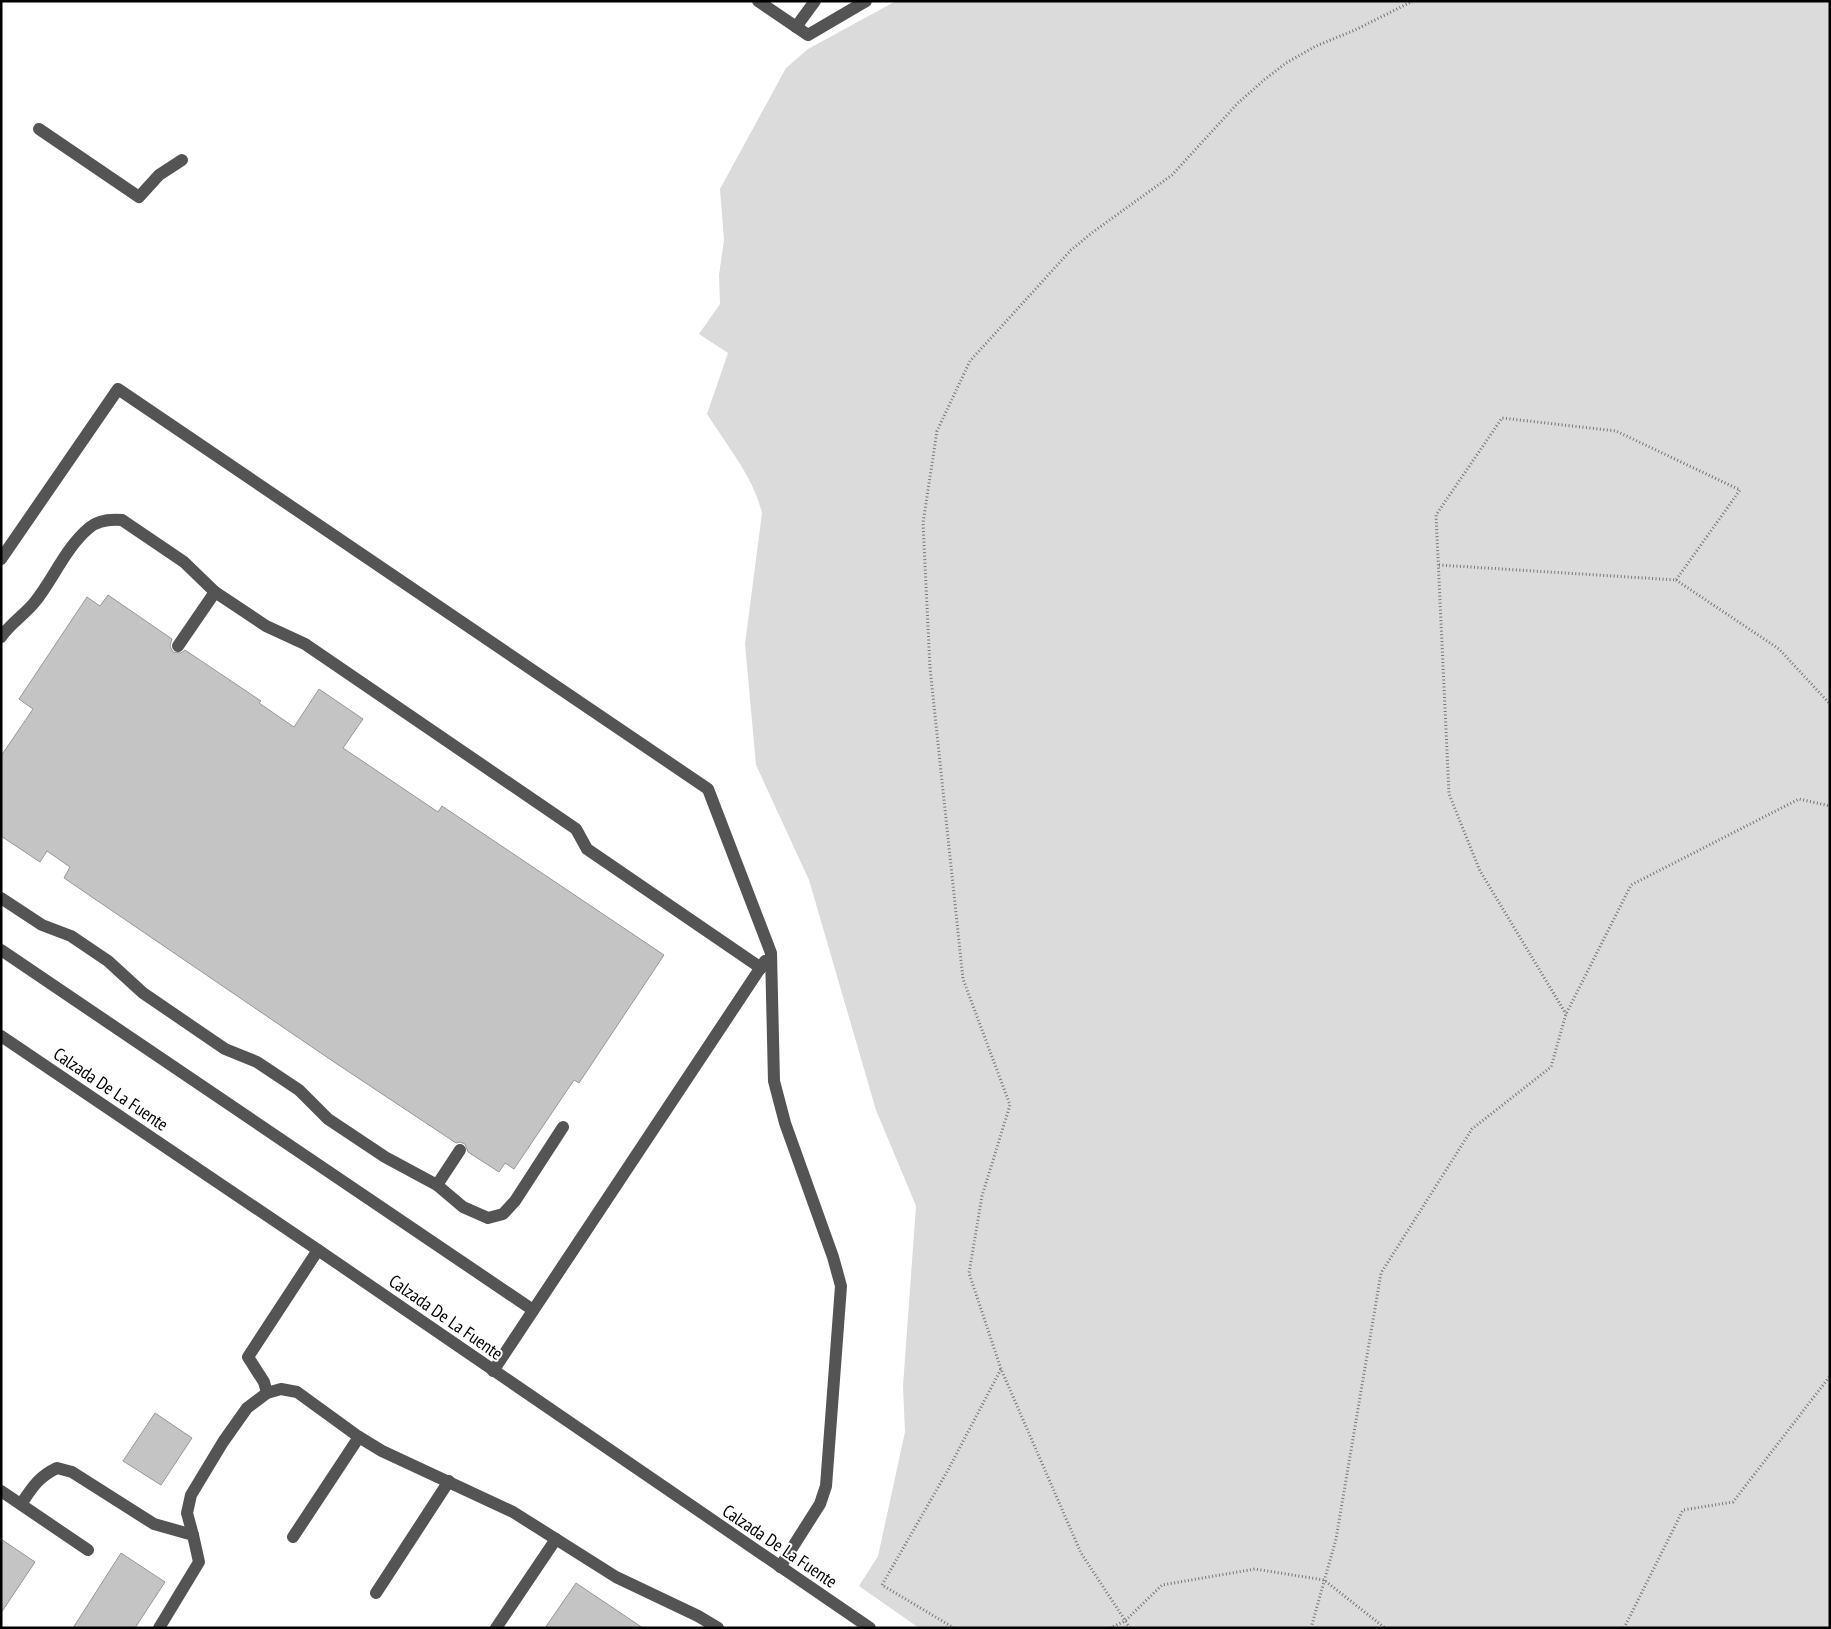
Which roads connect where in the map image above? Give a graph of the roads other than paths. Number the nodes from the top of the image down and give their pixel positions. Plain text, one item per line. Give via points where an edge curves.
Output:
1 (758, 1) edge
2 (815, 1) edge
3 (866, 1) edge
4 (796, 26) junction
5 (39, 129) dead end
6 (182, 160) dead end
7 (1, 559) edge
8 (215, 592) junction
9 (1, 637) edge
10 (178, 646) dead end
11 (1, 898) edge
12 (1, 950) edge
13 (771, 953) junction
14 (761, 968) junction
15 (1, 1036) edge
16 (563, 1126) dead end
17 (460, 1150) dead end
18 (437, 1185) junction
19 (318, 1250) junction
20 (533, 1310) junction
21 (493, 1371) junction
22 (267, 1393) junction
23 (359, 1437) junction
24 (449, 1481) junction
25 (1, 1491) edge
26 (21, 1504) junction
27 (193, 1535) junction
28 (293, 1538) dead end
29 (556, 1539) junction
30 (88, 1550) dead end
31 (780, 1567) junction
32 (376, 1594) dead end
33 (159, 1628) edge
34 (496, 1628) edge
35 (718, 1628) edge
36 (870, 1628) edge

1 - 4 street
2 - 4 street
3 - 4 street via 808,34
5 - 6 street via 139,197 159,175
7 - 13 street via 118,389 708,789
8 - 9 street via 184,562 122,520 110,519 89,528 33,604
8 - 10 street
8 - 14 street via 266,626 305,644 568,823 576,829 587,849
11 - 18 street via 42,925 71,936 108,961 151,999 225,1049 257,1062 299,1090 328,1119 385,1157
12 - 20 street
13 - 14 street
13 - 31 street via 774,1081 841,1286 826,1486 820,1504
14 - 20 street
15 - 19 street, Calzada De La Fuente
16 - 18 street via 515,1201 503,1214 488,1218 463,1207
17 - 18 street
19 - 21 street, Calzada De La Fuente
19 - 22 street via 248,1357
20 - 21 street
21 - 31 street, Calzada De La Fuente
22 - 23 street via 281,1389 297,1392
22 - 27 street via 247,1408 191,1495 188,1513
23 - 24 street
23 - 28 street
24 - 29 street via 513,1512
24 - 32 street
25 - 26 street
26 - 27 street via 44,1474 57,1468 72,1472 154,1524
26 - 30 street
27 - 33 street via 199,1562
29 - 34 street
29 - 35 street via 616,1577
31 - 36 street, Calzada De La Fuente

